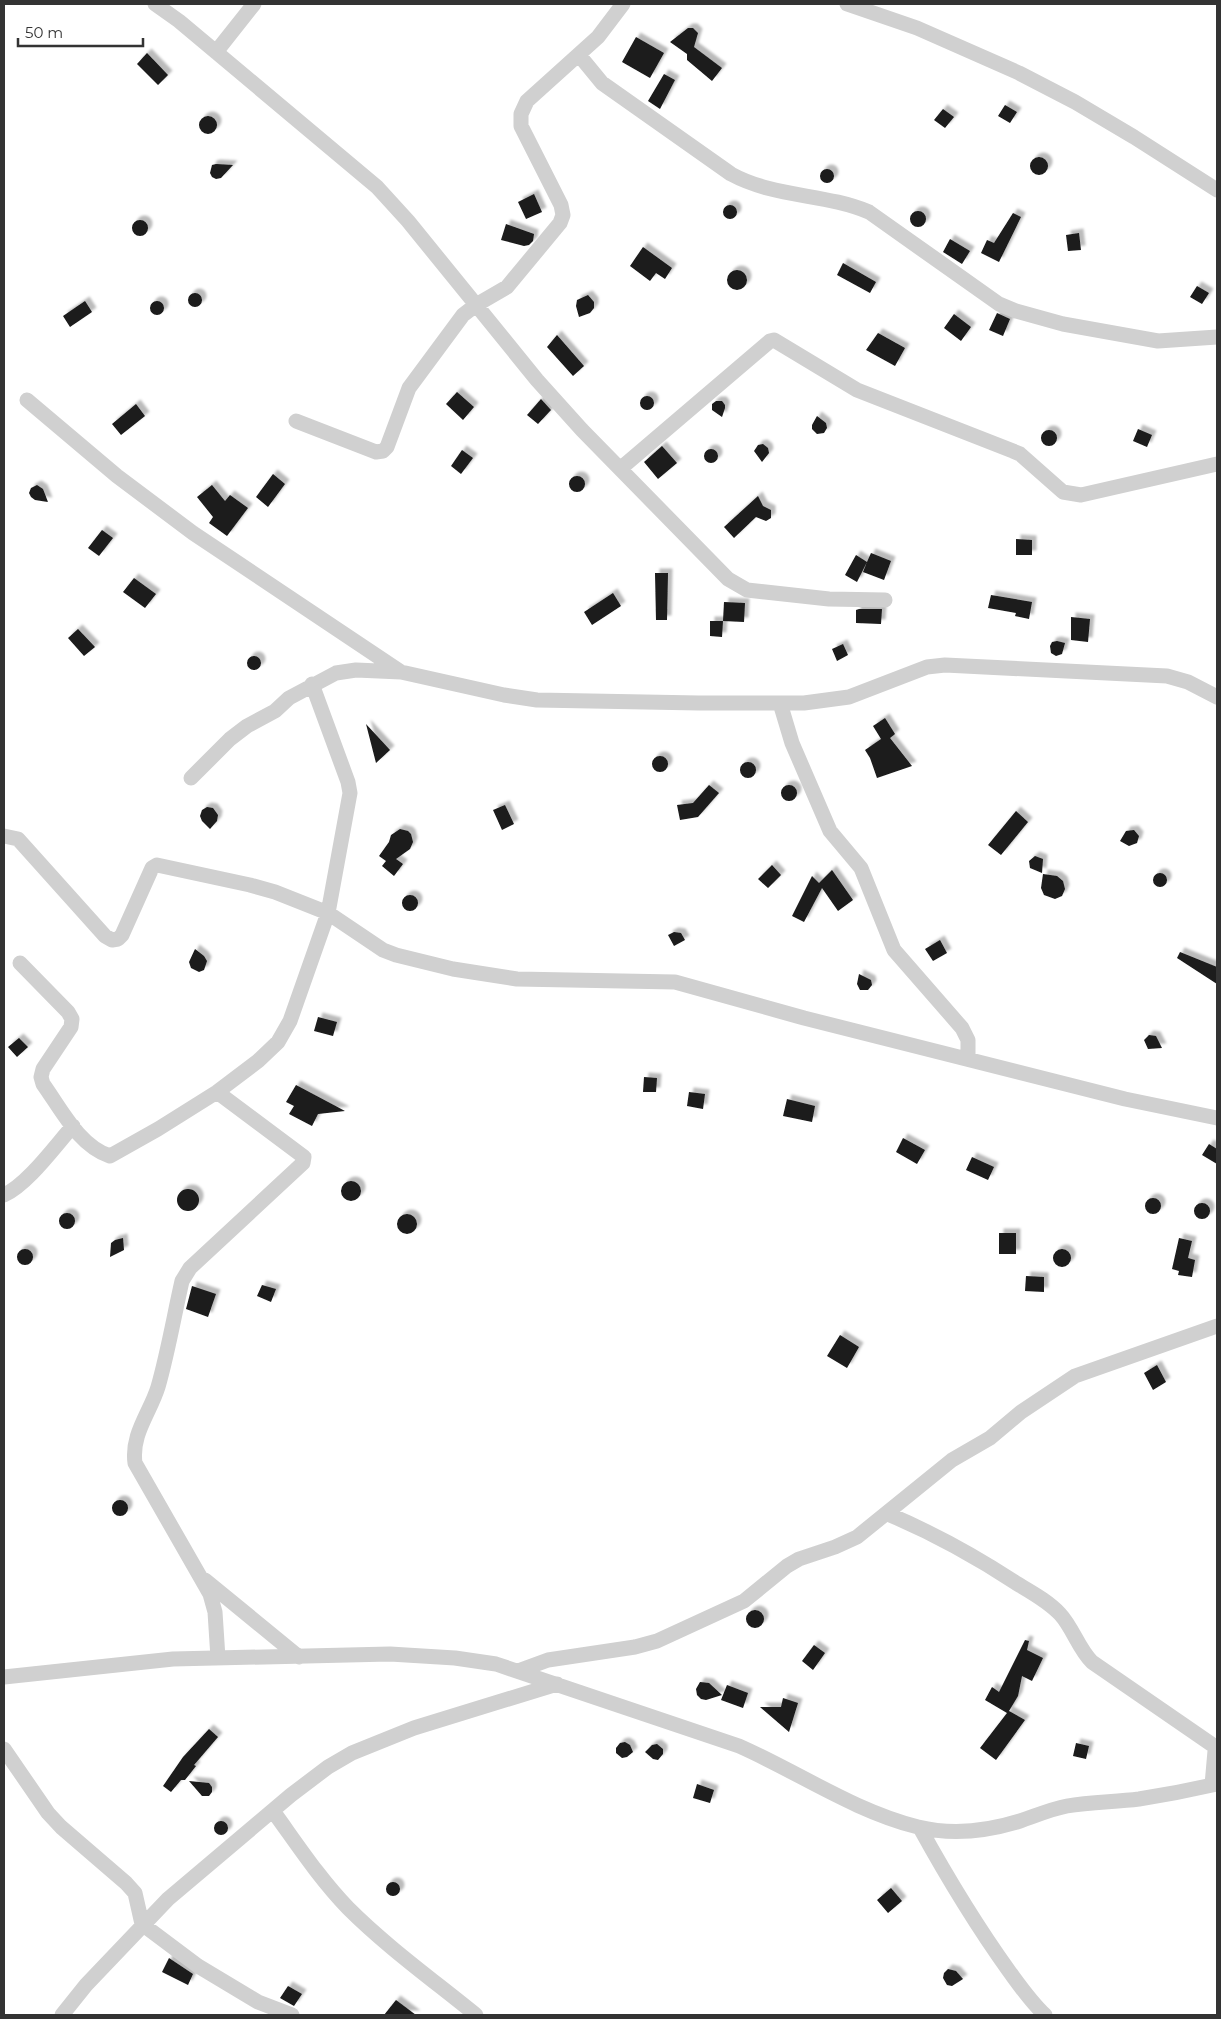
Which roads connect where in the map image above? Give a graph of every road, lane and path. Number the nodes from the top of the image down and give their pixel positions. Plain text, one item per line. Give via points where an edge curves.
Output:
1 (155, 4) edge
2 (254, 4) edge
3 (623, 4) edge
4 (847, 4) edge
5 (216, 52) junction
6 (579, 56) junction
7 (1217, 190) edge
8 (476, 305) junction
9 (1217, 337) edge
10 (26, 400) dead end
11 (296, 421) dead end
12 (1217, 464) edge
13 (620, 469) junction
14 (885, 600) dead end
15 (400, 672) junction
16 (312, 684) junction
17 (1217, 697) edge
18 (780, 703) junction
19 (191, 778) dead end
20 (4, 836) edge
21 (328, 913) junction
22 (20, 964) dead end
23 (968, 1059) junction
24 (217, 1092) junction
25 (1217, 1118) edge
26 (73, 1126) junction
27 (4, 1195) edge
28 (1217, 1326) edge
29 (888, 1514) junction
30 (200, 1576) junction
31 (299, 1657) junction
32 (218, 1658) junction
33 (518, 1671) junction
34 (4, 1677) edge
35 (557, 1684) junction
36 (4, 1749) edge
37 (1215, 1785) edge
38 (273, 1811) junction
39 (920, 1828) junction
40 (142, 1924) junction
41 (62, 2015) edge
42 (292, 2015) edge
43 (476, 2015) edge
44 (1045, 2015) edge

1 - 5 street
2 - 5 street
3 - 6 street
4 - 7 street via 917,28 1019,73 1075,102
5 - 8 street via 378,187
6 - 8 street via 537,90 521,114 521,126 561,205 563,215 560,223 507,288
6 - 9 street via 602,84 731,174 749,184 868,212 999,304 1063,324 1158,340
8 - 11 street via 463,314 409,388 383,451 376,452
8 - 13 street via 537,380
10 - 15 street via 117,476 193,533
12 - 13 street via 1069,495 1020,454 857,390 774,340
13 - 14 street via 736,586 829,599
15 - 16 street via 356,670 336,673
15 - 18 street via 537,700
16 - 19 street via 230,739
16 - 21 street via 350,793
17 - 18 street via 1188,682 1167,676 945,665 927,668 849,697
18 - 23 street via 792,742 830,831 861,868 894,950 962,1028 968,1040
20 - 21 street via 18,839 112,940 118,940 122,935 152,868 157,865 250,884
21 - 23 street via 383,950 453,970 517,979 675,982
21 - 24 street via 290,1021 278,1042
22 - 26 street via 72,1019 71,1027 41,1077
23 - 25 street via 1125,1099
24 - 26 street via 110,1156 92,1148
24 - 30 street via 304,1157 303,1163 190,1268 182,1281 157,1390 134,1441 135,1463
26 - 27 street via 25,1179
28 - 29 street via 1075,1376 1021,1412 990,1438 952,1460
29 - 33 street via 856,1537 786,1566 744,1601 657,1641 548,1660
29 - 37 street via 928,1530 975,1556 1047,1603 1068,1624 1092,1662 1214,1746
30 - 31 street
30 - 32 street via 215,1612
31 - 32 street
31 - 33 street via 390,1654 455,1658
32 - 34 street via 151,1660
33 - 35 street
35 - 38 street via 414,1728 352,1754 328,1767
35 - 39 street via 738,1746 856,1804
36 - 40 street via 48,1814 135,1893
37 - 39 street via 1138,1799 1089,1802 984,1830
38 - 40 street
38 - 43 street via 319,1875 347,1907
39 - 44 street via 990,1945
40 - 41 street
40 - 42 street via 198,1966 258,2002

